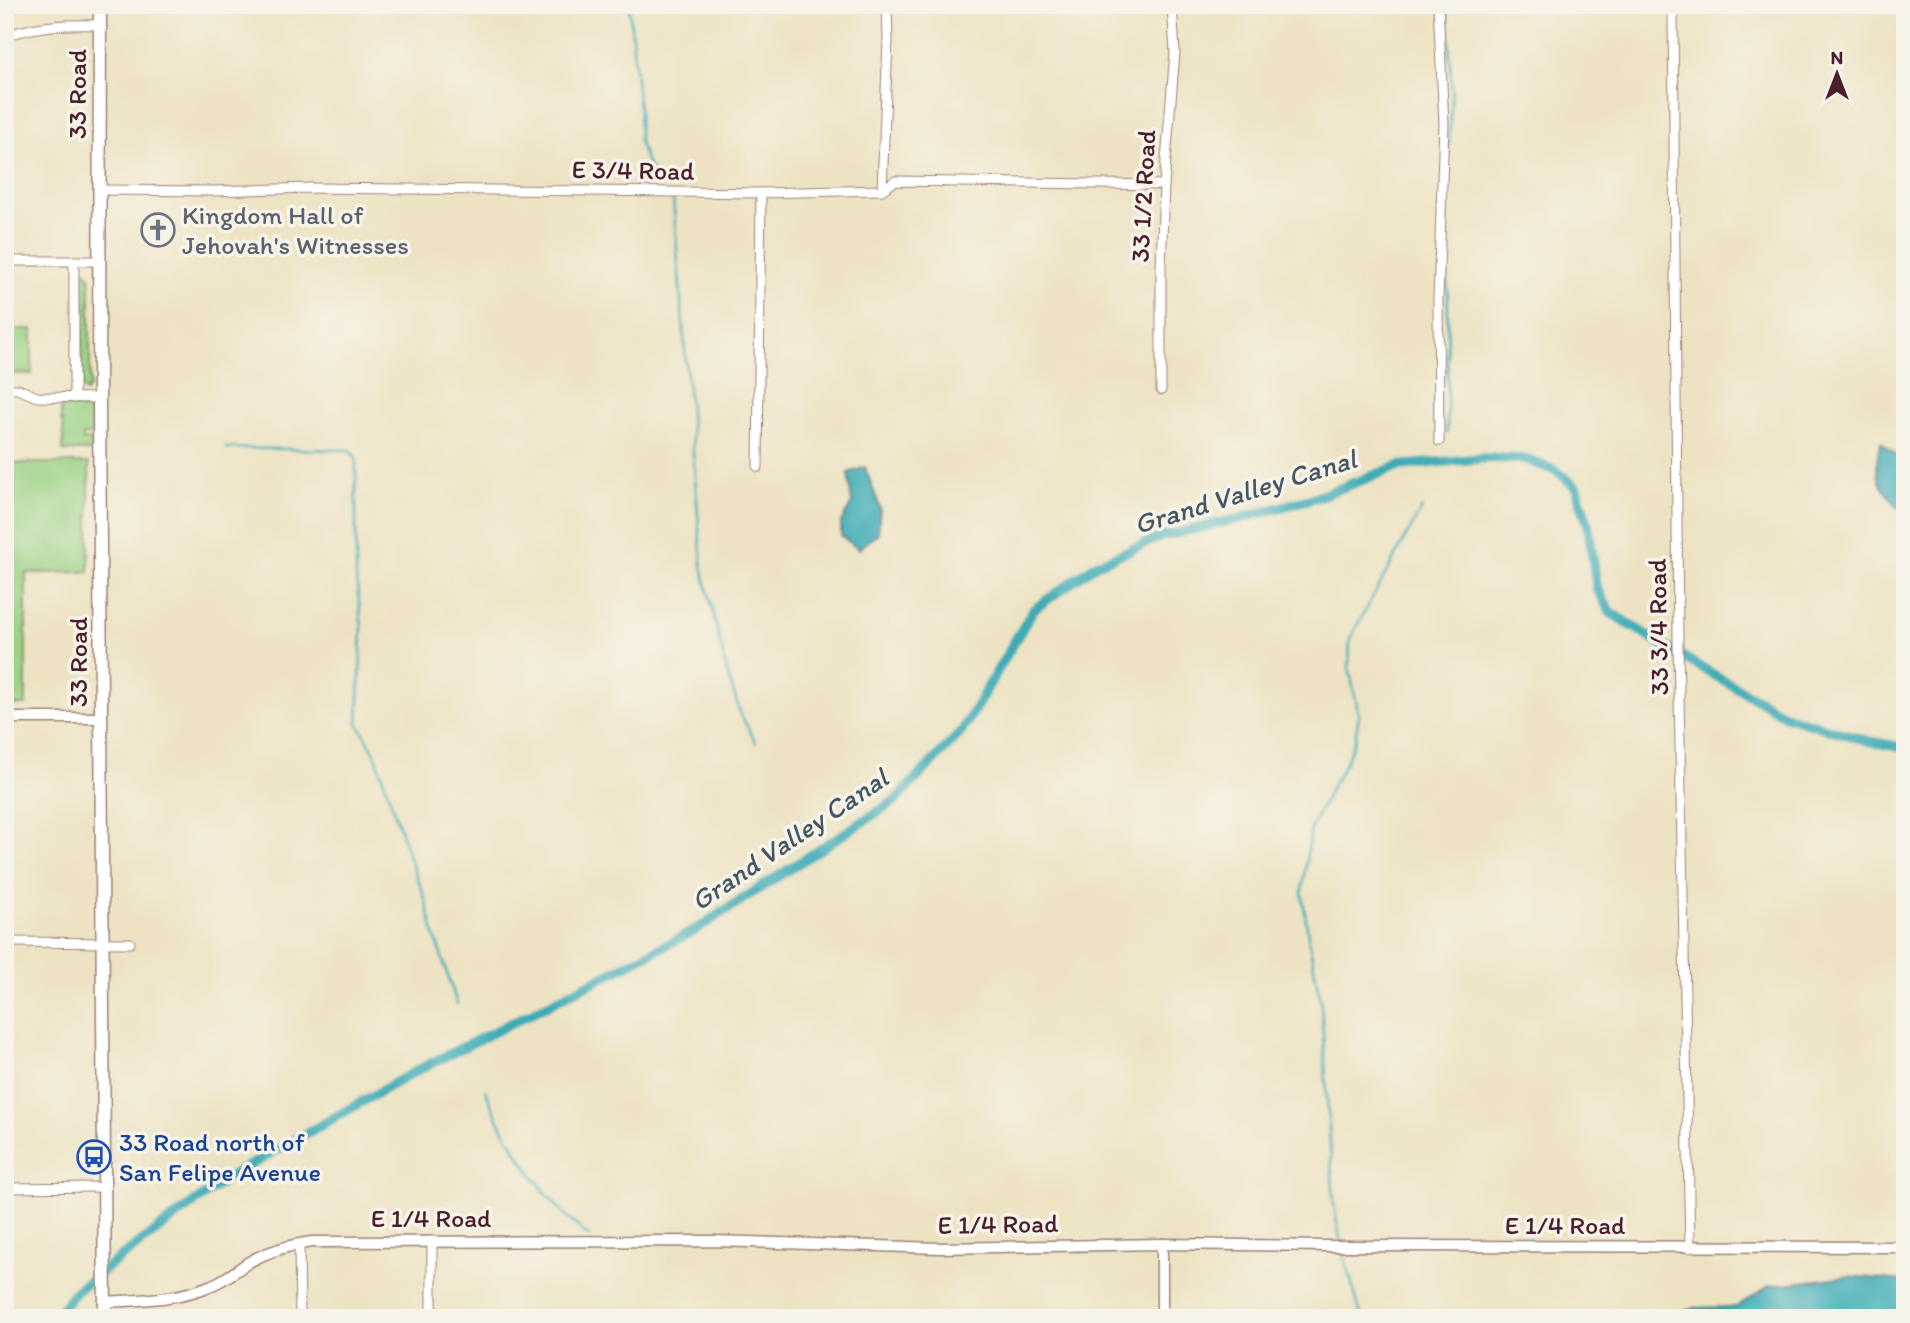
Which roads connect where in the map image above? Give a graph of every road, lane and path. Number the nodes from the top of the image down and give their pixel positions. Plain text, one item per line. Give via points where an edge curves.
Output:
1 (100, 5) edge
2 (887, 5) edge
3 (1172, 5) edge
4 (1438, 5) edge
5 (1673, 5) edge
6 (100, 25) junction
7 (5, 36) edge
8 (1164, 185) junction
9 (99, 190) junction
10 (882, 190) junction
11 (761, 193) junction
12 (5, 261) edge
13 (74, 261) junction
14 (99, 261) junction
15 (5, 389) edge
16 (1161, 390) dead end
17 (74, 398) junction
18 (99, 398) junction
19 (1439, 441) dead end
20 (758, 467) dead end
21 (5, 718) edge
22 (101, 718) junction
23 (5, 942) edge
24 (104, 943) junction
25 (130, 943) dead end
26 (104, 1187) junction
27 (5, 1188) edge
28 (432, 1241) junction
29 (299, 1244) junction
30 (1161, 1244) junction
31 (1905, 1247) edge
32 (1690, 1248) junction
33 (104, 1302) junction
34 (105, 1318) edge
35 (300, 1318) edge
36 (432, 1318) edge
37 (1162, 1318) edge

1 - 6 main road, 33 Road
2 - 10 street
3 - 8 street, 33 1/2 Road via 1175,52
4 - 19 street via 1444,124
5 - 32 street, 33 3/4 Road via 1678,644
6 - 7 street via 47,25
6 - 9 main road, 33 Road
8 - 10 street, E 3/4 Road via 895,181
8 - 16 street, 33 1/2 Road
9 - 11 street, E 3/4 Road
9 - 14 main road, 33 Road
10 - 11 street, E 3/4 Road
11 - 20 street
12 - 13 street
13 - 14 street
13 - 17 street
14 - 18 main road, 33 Road
15 - 17 street via 37,397
17 - 18 street
18 - 22 main road, 33 Road
21 - 22 street
22 - 24 main road, 33 Road
23 - 24 street
24 - 25 street
24 - 26 main road, 33 Road
26 - 27 street
26 - 33 main road, 33 Road
28 - 29 street, E 1/4 Road
28 - 30 street, E 1/4 Road via 714,1241 940,1248
28 - 36 street
29 - 33 street, E 1/4 Road via 253,1260 190,1294
29 - 35 street
30 - 32 street, E 1/4 Road
30 - 37 street
31 - 32 street, E 1/4 Road
33 - 34 main road, 33 Road

